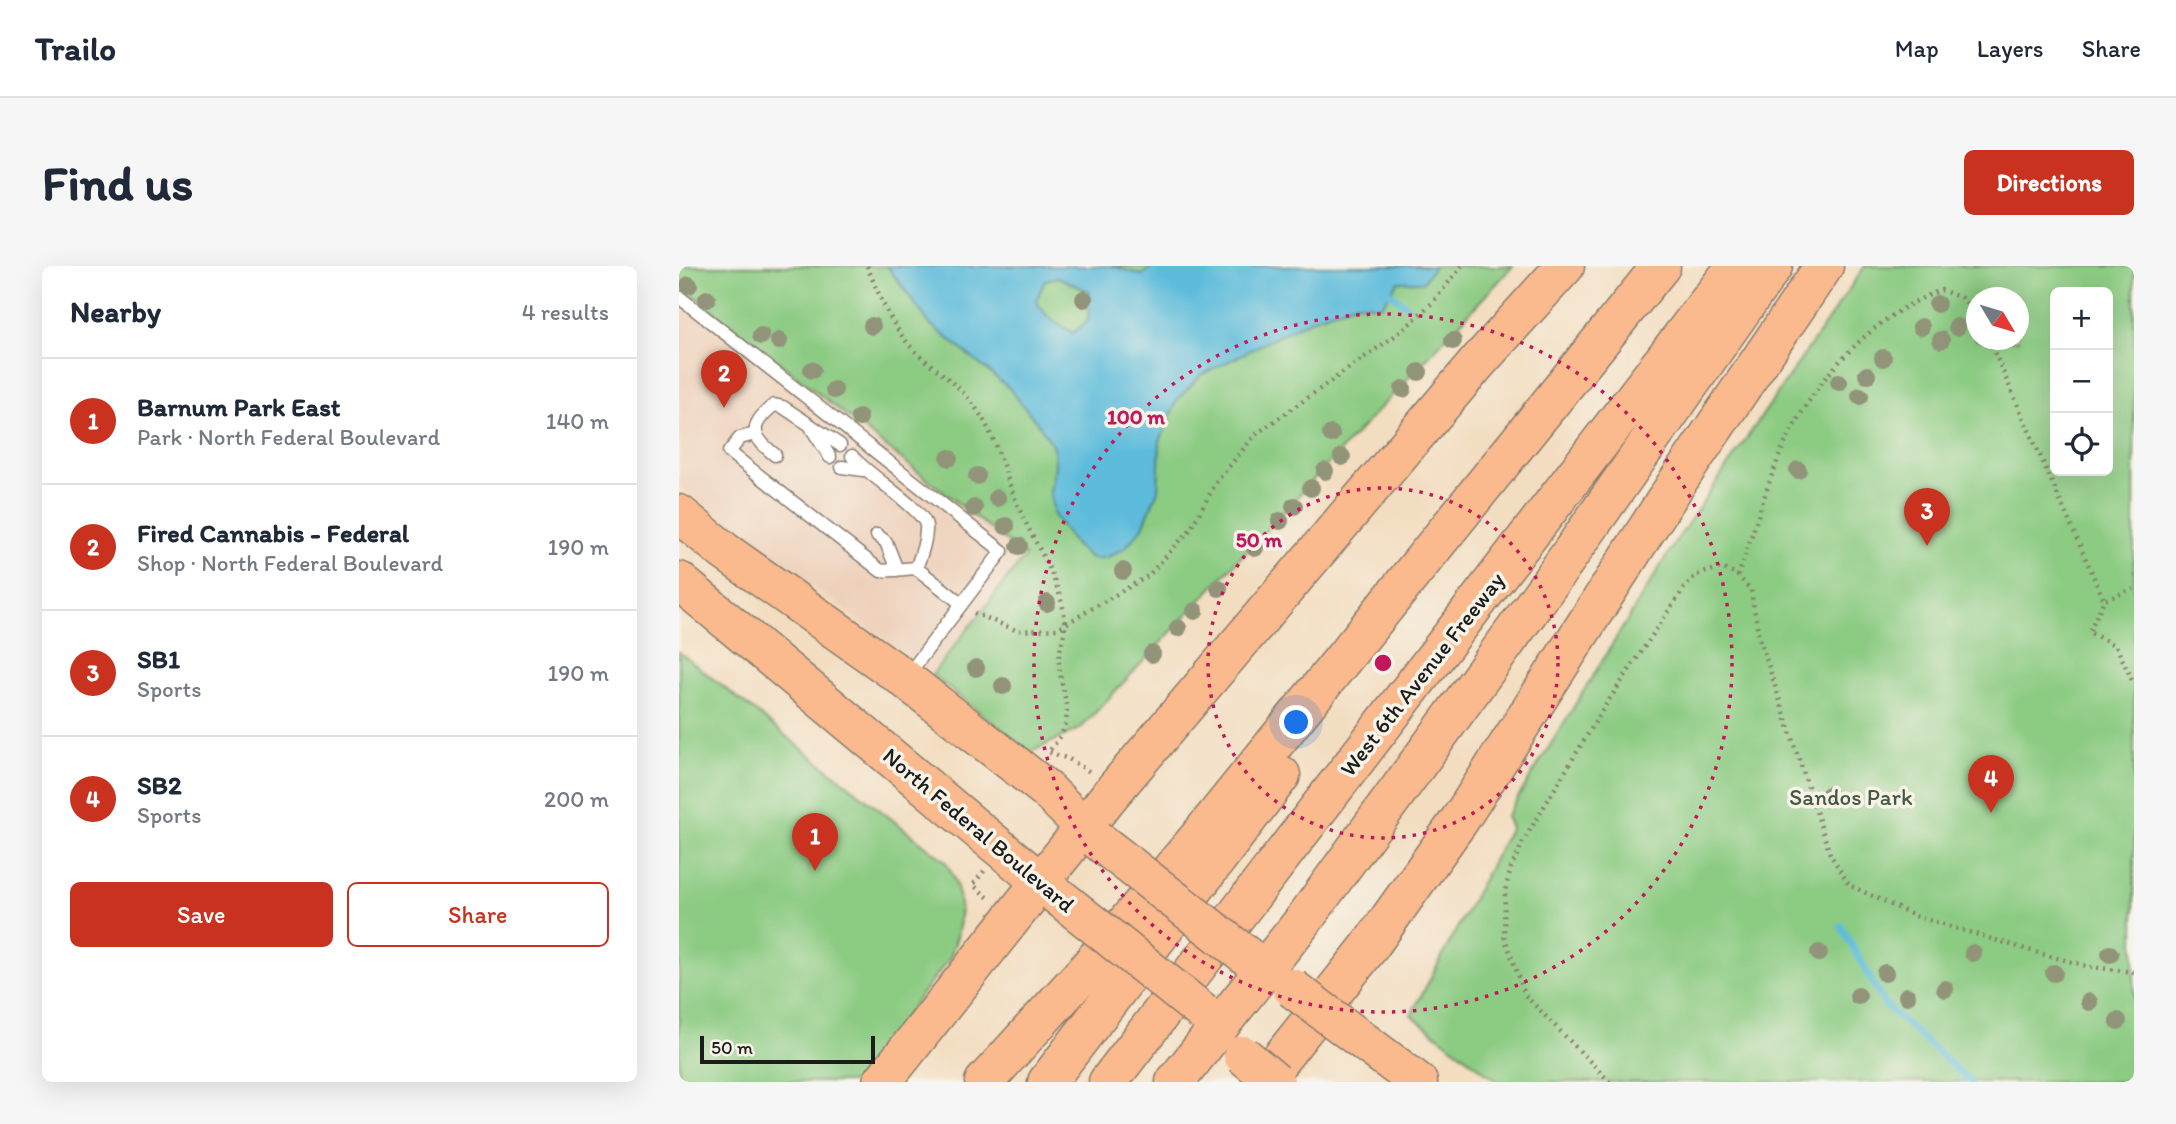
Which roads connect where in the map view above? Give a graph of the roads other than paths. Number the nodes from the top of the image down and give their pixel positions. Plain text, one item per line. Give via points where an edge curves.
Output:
1 (1565, 266) edge
2 (1662, 266) edge
3 (1736, 266) edge
4 (1773, 266) edge
5 (1824, 266) edge
6 (679, 297) edge
7 (812, 429) junction
8 (754, 434) junction
9 (840, 445) dead end
10 (775, 456) dead end
11 (852, 456) dead end
12 (830, 457) dead end
13 (842, 467) dead end
14 (863, 470) junction
15 (679, 514) edge
16 (877, 535) dead end
17 (916, 568) junction
18 (897, 570) junction
19 (679, 581) edge
20 (962, 604) junction
21 (905, 679) junction
22 (1090, 833) junction
23 (1048, 887) junction
24 (1265, 969) junction
25 (1218, 1028) junction
26 (1183, 1072) edge
27 (882, 1082) edge
28 (984, 1082) edge
29 (1047, 1082) edge
30 (1108, 1082) edge
31 (1262, 1082) edge
32 (1275, 1082) edge
33 (1418, 1082) edge

1 - 22 main road via 1478,362
2 - 28 main road via 1189,848
2 - 29 main road
3 - 30 main road, West 6th Avenue Freeway
4 - 24 main road via 1548,585
5 - 31 main road via 1461,818 1370,946
6 - 20 lane via 1002,551
7 - 8 lane via 774,405
7 - 9 lane
7 - 12 lane
8 - 10 lane
8 - 18 lane via 740,438 729,452 881,571
11 - 14 lane
13 - 14 lane
14 - 17 lane via 920,512 926,525
15 - 21 main road
16 - 18 lane via 886,542
17 - 18 lane
17 - 20 lane
19 - 23 main road, North Federal Boulevard
20 - 21 lane
21 - 22 main road via 1047,770
22 - 23 main road
22 - 24 main road, bridge
23 - 25 main road, North Federal Boulevard, bridge
23 - 27 main road
24 - 25 main road
24 - 33 main road, bridge
25 - 26 main road
25 - 32 main road, North Federal Boulevard, bridge

